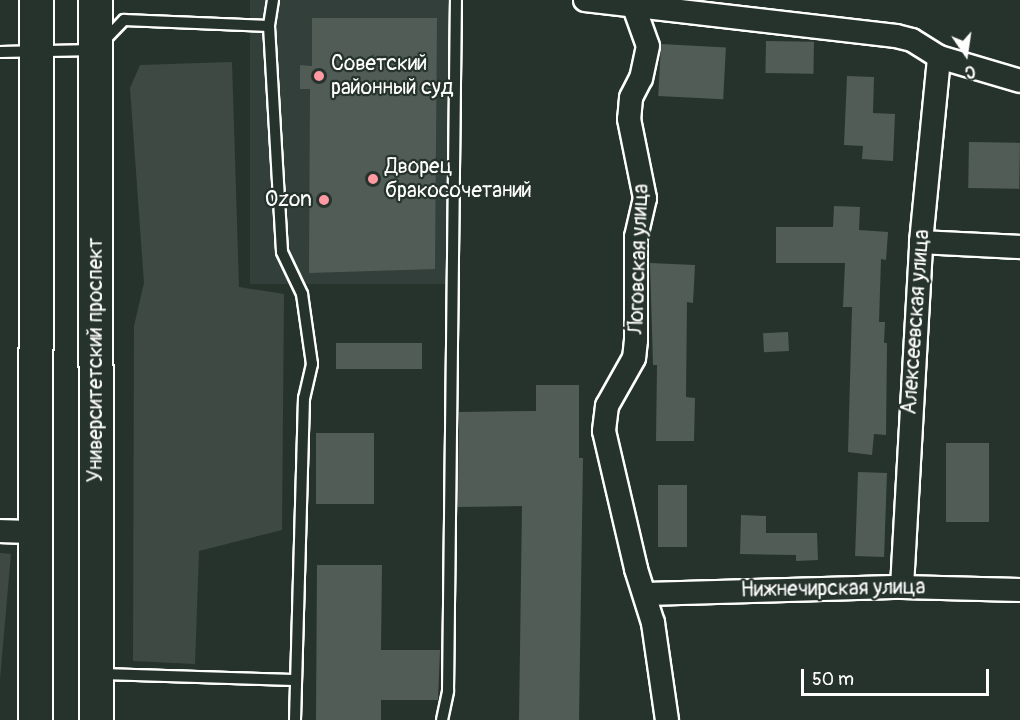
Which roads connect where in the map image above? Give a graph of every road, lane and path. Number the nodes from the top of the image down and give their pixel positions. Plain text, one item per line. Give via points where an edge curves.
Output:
1 (36, 0) edge
2 (95, 0) edge
3 (273, 0) edge
4 (456, 0) edge
5 (585, 0) edge
6 (634, 7) junction
7 (268, 26) junction
8 (95, 50) junction
9 (35, 51) junction
10 (0, 52) edge
11 (939, 57) junction
12 (1020, 81) edge
13 (921, 242) junction
14 (1020, 247) edge
15 (0, 531) edge
16 (34, 532) junction
17 (902, 587) junction
18 (1020, 590) edge
19 (646, 594) junction
20 (97, 674) junction
21 (296, 680) junction
22 (34, 720) edge
23 (96, 720) edge
24 (295, 720) edge
25 (442, 720) edge
26 (667, 720) edge

1 - 9 highway
2 - 8 highway, Университетский проспект
3 - 7 lane
4 - 25 lane via 448,691
5 - 6 street
6 - 11 street via 896,36 918,43
6 - 19 street, Логовская улица via 648,46 641,78 631,98 629,119 645,198 636,237 636,340 633,358 607,406 604,431 636,569
7 - 8 lane via 124,20
7 - 21 lane via 282,252 302,294 312,364 304,399
8 - 9 lane
8 - 20 highway, Университетский проспект
9 - 10 lane
9 - 16 highway
11 - 12 street
11 - 13 street, Алексеевская улица
13 - 14 street
13 - 17 street, Алексеевская улица
15 - 16 street
16 - 22 highway
17 - 18 street, Нижнечирская улица
17 - 19 street, Нижнечирская улица
19 - 26 street, Логовская улица
20 - 21 lane
20 - 23 highway, Университетский проспект
21 - 24 lane

